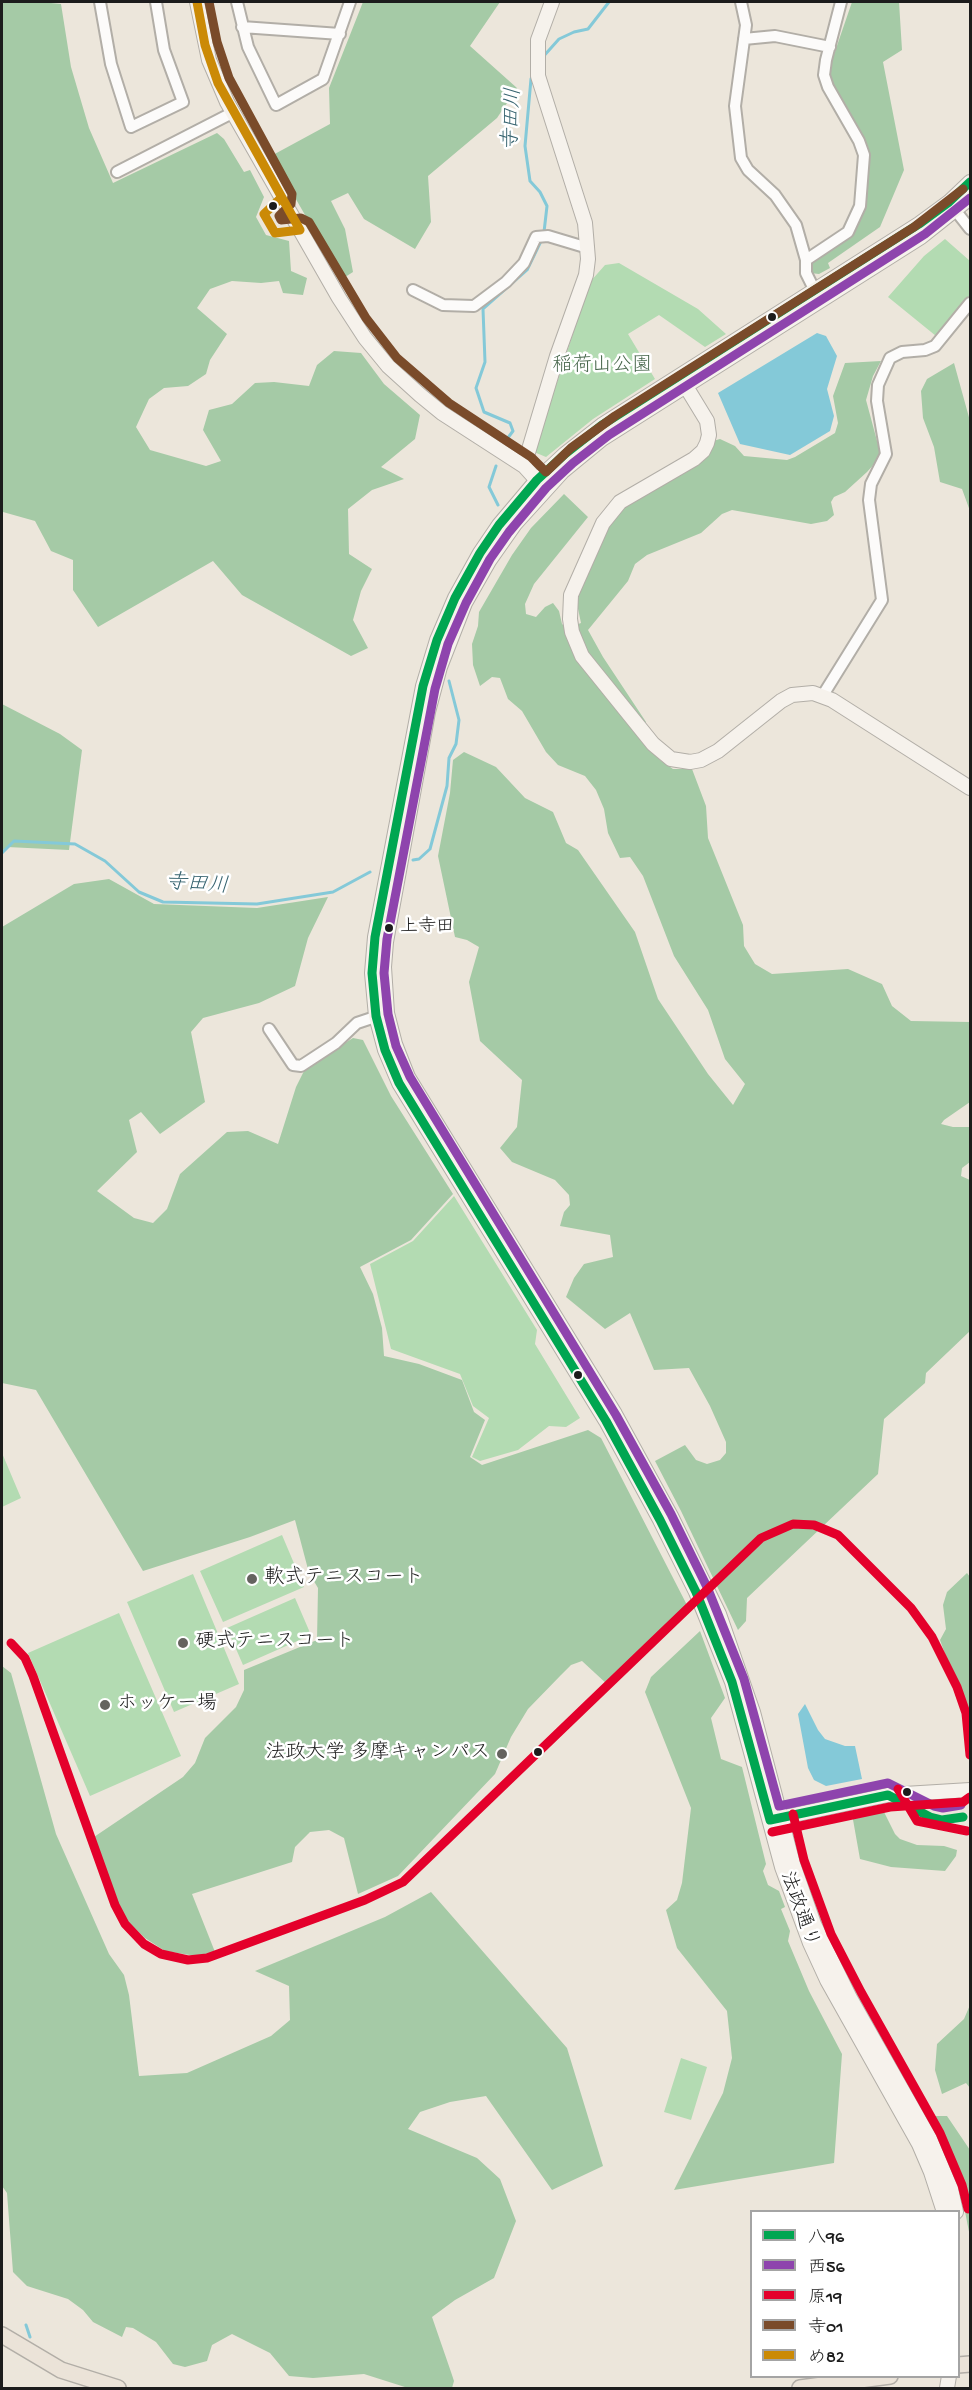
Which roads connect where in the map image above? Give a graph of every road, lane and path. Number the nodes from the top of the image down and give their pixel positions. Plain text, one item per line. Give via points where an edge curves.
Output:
1 (100, 2) edge
2 (156, 2) edge
3 (197, 2) edge
4 (237, 2) edge
5 (350, 2) edge
6 (552, 2) edge
7 (741, 2) edge
8 (841, 2) edge
9 (242, 27) junction
10 (340, 34) junction
11 (744, 39) junction
12 (830, 47) junction
13 (232, 113) junction
14 (117, 172) dead end
15 (970, 182) edge
16 (970, 198) edge
17 (952, 207) junction
18 (970, 229) edge
19 (588, 248) junction
20 (806, 260) junction
21 (413, 290) dead end
22 (817, 296) junction
23 (970, 303) edge
24 (682, 381) junction
25 (524, 466) junction
26 (541, 485) junction
27 (823, 695) junction
28 (970, 788) edge
29 (382, 1015) junction
30 (269, 1029) dead end
31 (970, 1790) edge
32 (776, 1819) junction
33 (944, 2210) edge
34 (956, 2210) edge
35 (2, 2335) edge
36 (878, 2378) edge
37 (73, 2382) edge
38 (822, 2387) edge
39 (118, 2388) edge
40 (800, 2388) edge

1 - 2 street via 111,64 131,127 183,102 164,50
3 - 13 street via 209,60
4 - 9 street
5 - 10 street
6 - 19 street via 538,40 538,76 585,223
7 - 11 street via 746,25
8 - 12 street
9 - 10 street
9 - 10 street via 256,68 276,105 323,80
11 - 12 street via 775,36
11 - 20 street via 735,106 741,158 796,225
12 - 20 street via 824,75 864,155 860,206 848,232
13 - 14 street
13 - 25 street via 348,314 379,356 436,408
15 - 17 street
16 - 17 street
17 - 18 street
17 - 22 street, 法政通り via 921,237
19 - 21 street via 548,236 536,237 524,264 474,306 443,304
19 - 25 street via 586,275
20 - 22 street via 806,273
22 - 24 street, 法政通り
23 - 27 street via 935,346 890,358 878,385 886,454 871,484 869,500 882,600
24 - 26 street, 法政通り via 593,432
24 - 27 street via 707,421 707,443 694,459 620,502 603,523 572,595 570,619 576,645 653,744 677,761 696,761 711,755 792,695
25 - 26 street
26 - 29 street, 法政通り via 499,525 480,552 450,609 430,663 375,937 372,973
27 - 28 street
29 - 30 street via 357,1023 336,1043 301,1066 293,1065
29 - 32 street, 法政通り via 385,1050 399,1083 606,1420 700,1589
31 - 32 street via 888,1795
32 - 33 street, 法政通り via 789,1889 816,1959 919,2144
32 - 34 street, 法政通り via 824,1947 930,2139
35 - 37 main road
36 - 38 main road
37 - 39 main road
38 - 40 main road

